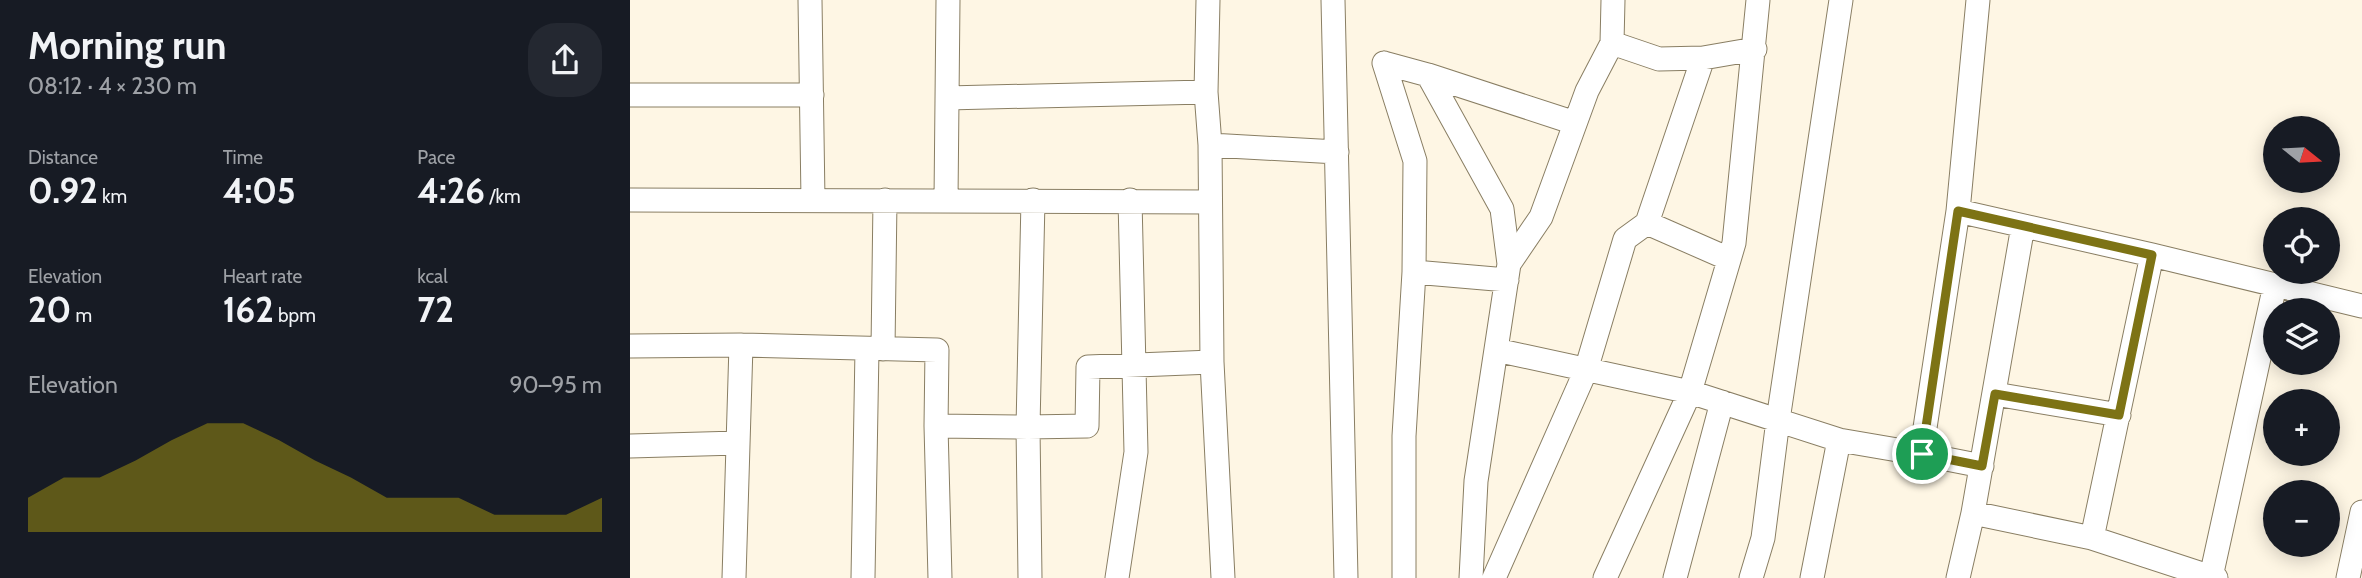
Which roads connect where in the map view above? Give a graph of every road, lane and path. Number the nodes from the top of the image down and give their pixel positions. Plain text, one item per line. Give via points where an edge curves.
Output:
1 (810, 0) edge
2 (948, 0) edge
3 (1208, 0) edge
4 (1333, 0) edge
5 (1612, 0) edge
6 (1758, 0) edge
7 (1842, 0) edge
8 (1978, 0) edge
9 (1612, 43) junction
10 (1755, 50) junction
11 (1703, 58) junction
12 (1428, 75) junction
13 (1206, 92) junction
14 (812, 94) junction
15 (630, 95) edge
16 (947, 98) junction
17 (1575, 123) junction
18 (1210, 145) junction
19 (1337, 152) junction
20 (630, 200) edge
21 (813, 200) junction
22 (885, 200) junction
23 (946, 200) junction
24 (1033, 200) junction
25 (1130, 200) junction
26 (1209, 202) junction
27 (1958, 211) junction
28 (1647, 223) junction
29 (2023, 226) junction
30 (2152, 255) junction
31 (1729, 260) junction
32 (1414, 272) junction
33 (1508, 272) junction
34 (2275, 285) junction
35 (2362, 306) edge
36 (741, 345) junction
37 (630, 346) edge
38 (875, 349) junction
39 (1496, 350) junction
40 (1213, 362) junction
41 (1134, 365) junction
42 (1586, 370) junction
43 (1690, 392) junction
44 (1995, 394) junction
45 (1722, 402) junction
46 (2119, 415) junction
47 (1778, 420) junction
48 (936, 426) junction
49 (1028, 427) junction
50 (1839, 440) junction
51 (738, 443) junction
52 (630, 446) edge
53 (1922, 454) junction
54 (1982, 466) junction
55 (2362, 512) edge
56 (1973, 513) junction
57 (2092, 538) junction
58 (2211, 577) edge
59 (734, 578) edge
60 (855, 578) edge
61 (863, 578) edge
62 (940, 578) edge
63 (1030, 578) edge
64 (1117, 578) edge
65 (1223, 578) edge
66 (1346, 578) edge
67 (1404, 578) edge
68 (1471, 578) edge
69 (1494, 578) edge
70 (1605, 578) edge
71 (1675, 578) edge
72 (1751, 578) edge
73 (1812, 578) edge
74 (1958, 578) edge
75 (2216, 578) edge
76 (2347, 578) edge

1 - 14 street
2 - 16 street
3 - 13 street
4 - 19 street
5 - 9 street
6 - 10 street
7 - 47 street
8 - 27 street
9 - 11 street via 1659,59
9 - 17 street
10 - 11 street
10 - 31 street
11 - 28 street
12 - 17 street
12 - 32 street via 1384,63 1416,161
12 - 33 street via 1502,209
13 - 16 street
13 - 18 street
14 - 15 street
14 - 21 street
16 - 23 street
17 - 33 street via 1541,216
18 - 19 street
18 - 26 street
19 - 66 street
20 - 21 street
21 - 22 street
22 - 23 street
22 - 38 street
23 - 24 street
24 - 25 street
24 - 49 street
25 - 26 street
25 - 41 street
26 - 40 street
27 - 29 street
27 - 53 street
28 - 31 street
28 - 42 street via 1625,239
29 - 30 street
29 - 44 street
30 - 34 street
30 - 46 street
31 - 43 street
32 - 33 street
32 - 67 street via 1404,436
33 - 39 street
34 - 35 street
34 - 58 street
36 - 37 street
36 - 38 street
36 - 51 street
38 - 48 street via 937,350
38 - 61 street
39 - 42 street
39 - 68 street via 1476,481
40 - 41 street
40 - 65 street
41 - 49 street via 1088,367 1087,426
41 - 64 street via 1136,452
42 - 43 street
42 - 69 street
43 - 45 street
43 - 70 street
44 - 46 street
44 - 54 street
45 - 47 street
45 - 71 street
46 - 57 street
47 - 50 street
47 - 72 street via 1763,538
48 - 49 street
48 - 62 street
49 - 63 street
50 - 53 street
50 - 73 street
51 - 52 street
51 - 59 street
53 - 54 street
54 - 56 street
55 - 76 street
56 - 57 street
56 - 74 street
57 - 58 street
58 - 75 street
60 - 61 street

